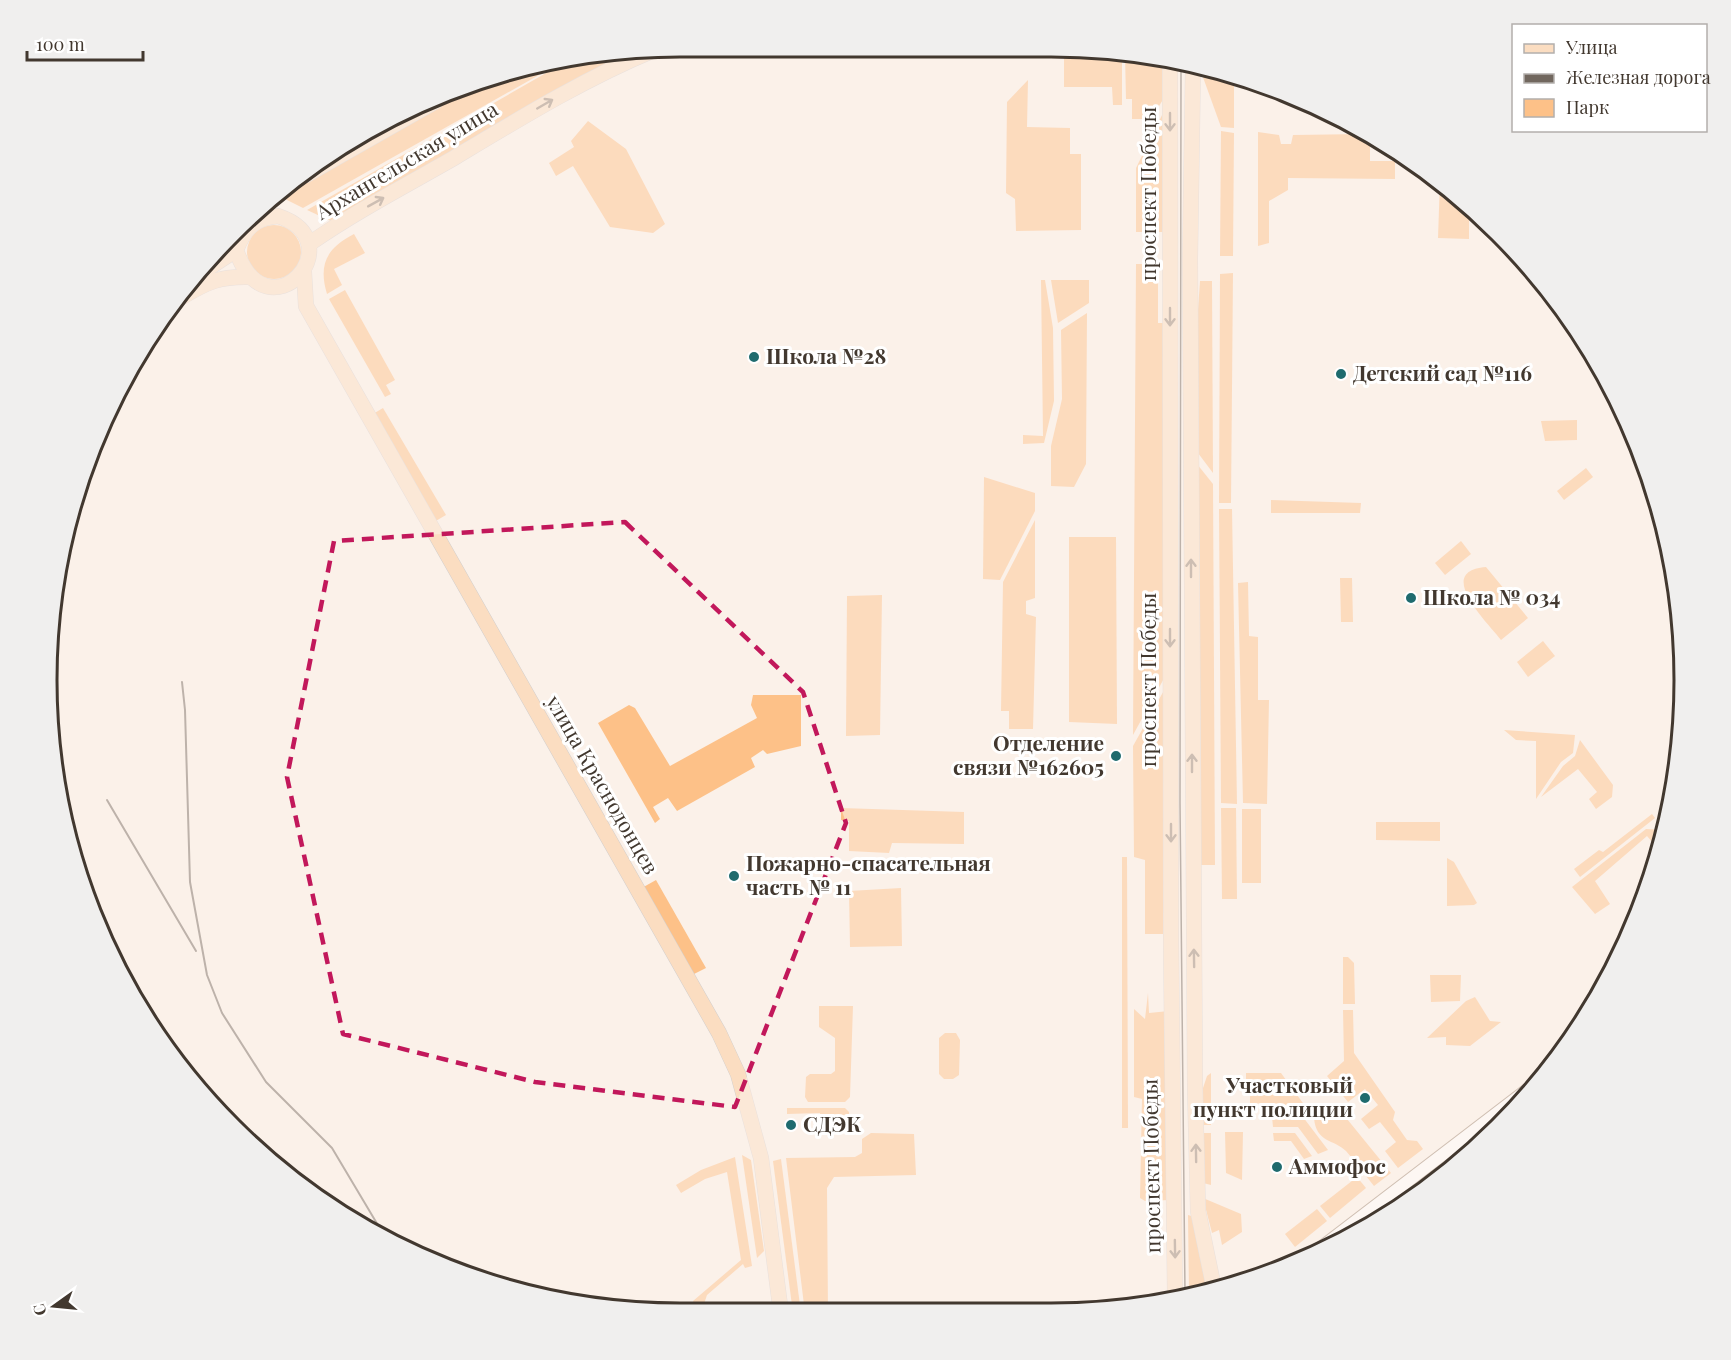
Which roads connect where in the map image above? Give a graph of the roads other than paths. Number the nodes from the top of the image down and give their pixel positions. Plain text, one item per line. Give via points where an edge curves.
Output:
1 (636, 58) edge
2 (1170, 68) edge
3 (1193, 74) edge
4 (268, 213) edge
5 (241, 237) edge
6 (309, 244) junction
7 (236, 250) junction
8 (219, 261) edge
9 (304, 272) junction
10 (249, 277) junction
11 (269, 287) junction
12 (195, 290) edge
13 (306, 306) junction
14 (1504, 1107) edge
15 (1345, 1229) edge
16 (1213, 1282) edge
17 (1175, 1291) edge
18 (780, 1303) edge

6 -> 1 main road, Архангельская улица via 547,104
2 -> 17 main road, проспект Победы
16 -> 3 main road, проспект Победы via 1197,1189 1190,260
4 - 6 main road via 292,220
5 - 7 main road
6 - 9 main road
7 - 8 main road
7 - 10 main road
9 - 11 main road via 282,287
9 - 13 main road, улица Краснодонцев
10 - 11 main road
10 - 12 main road via 227,276
11 - 13 main road
13 - 18 main road, улица Краснодонцев via 719,1033 738,1074 762,1158
14 - 15 street

